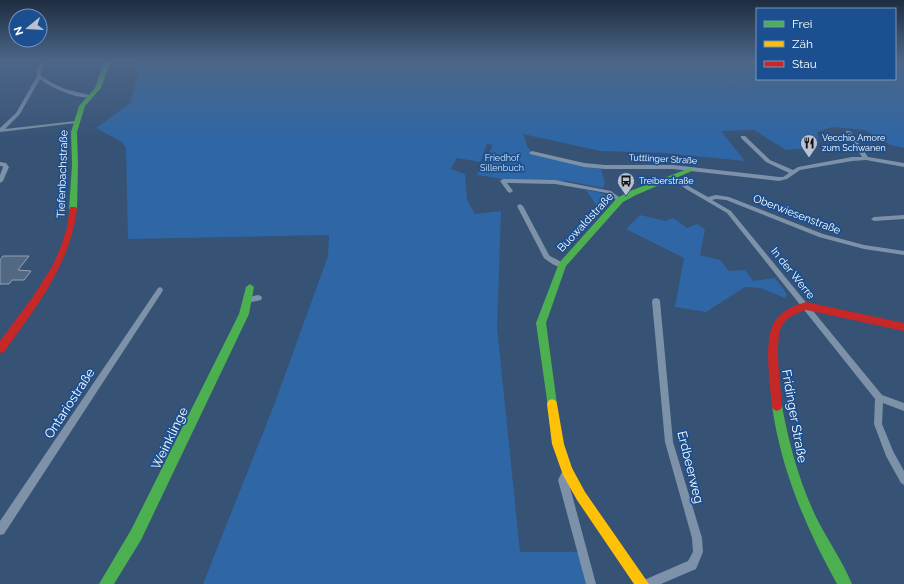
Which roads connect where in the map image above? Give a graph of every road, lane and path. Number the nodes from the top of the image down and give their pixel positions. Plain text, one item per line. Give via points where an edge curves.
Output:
1 (33, 87) edge
2 (56, 87) edge
3 (98, 87) edge
4 (91, 96) junction
5 (76, 122) junction
6 (0, 131) edge
7 (848, 132) dead end
8 (743, 137) dead end
9 (532, 153) dead end
10 (866, 158) junction
11 (0, 164) edge
12 (904, 165) edge
13 (690, 170) junction
14 (792, 172) junction
15 (674, 177) junction
16 (0, 181) edge
17 (510, 191) dead end
18 (708, 199) junction
19 (620, 200) junction
20 (520, 206) dead end
21 (904, 217) edge
22 (874, 219) dead end
23 (904, 253) edge
24 (562, 265) junction
25 (250, 287) dead end
26 (160, 290) dead end
27 (258, 298) dead end
28 (247, 300) junction
29 (656, 301) dead end
30 (806, 306) junction
31 (904, 327) edge
32 (0, 350) edge
33 (879, 398) junction
34 (904, 407) edge
35 (567, 471) junction
36 (904, 480) edge
37 (0, 530) edge
38 (106, 584) edge
39 (592, 584) edge
40 (642, 584) edge
41 (648, 584) edge
42 (845, 584) edge

1 - 6 street via 18,114
2 - 4 street
3 - 4 street, Tiefenbachstraße
4 - 5 street, Tiefenbachstraße via 82,106
5 - 6 street
5 - 32 street, Tiefenbachstraße via 74,219 68,238 49,280
7 - 10 street
8 - 14 street via 768,161
9 - 13 street, Tuttlinger Straße via 584,165 673,167
10 - 12 street, Tuttlinger Straße
10 - 14 street, Tuttlinger Straße via 819,164
11 - 16 street via 6,167
13 - 14 street, Tuttlinger Straße via 779,180
13 - 15 street, Buowaldstraße
15 - 18 street, In der Werre
15 - 19 street, Buowaldstraße
17 - 19 street via 503,181 555,182 609,192
18 - 23 street, Oberwiesenstraße via 727,198 821,236 856,246
18 - 30 street, In der Werre via 729,212
19 - 24 street, Buowaldstraße
20 - 24 street via 546,256
21 - 22 street
24 - 35 street, Buowaldstraße via 541,323 558,444
25 - 28 street, Weinklinge
26 - 37 street, Ontariostraße
27 - 28 street
28 - 38 street, Weinklinge via 244,314 136,534
29 - 41 street, Erdbeerweg via 669,442 697,538 698,552 692,565
30 - 31 street
30 - 33 street, In der Werre
30 - 42 street, Fridinger Straße via 792,309 783,316 773,335 777,404 786,456 803,505
33 - 34 street
33 - 36 street via 878,424
35 - 39 street, Buowaldstraße via 563,480
35 - 40 street, Buowaldstraße via 581,496

